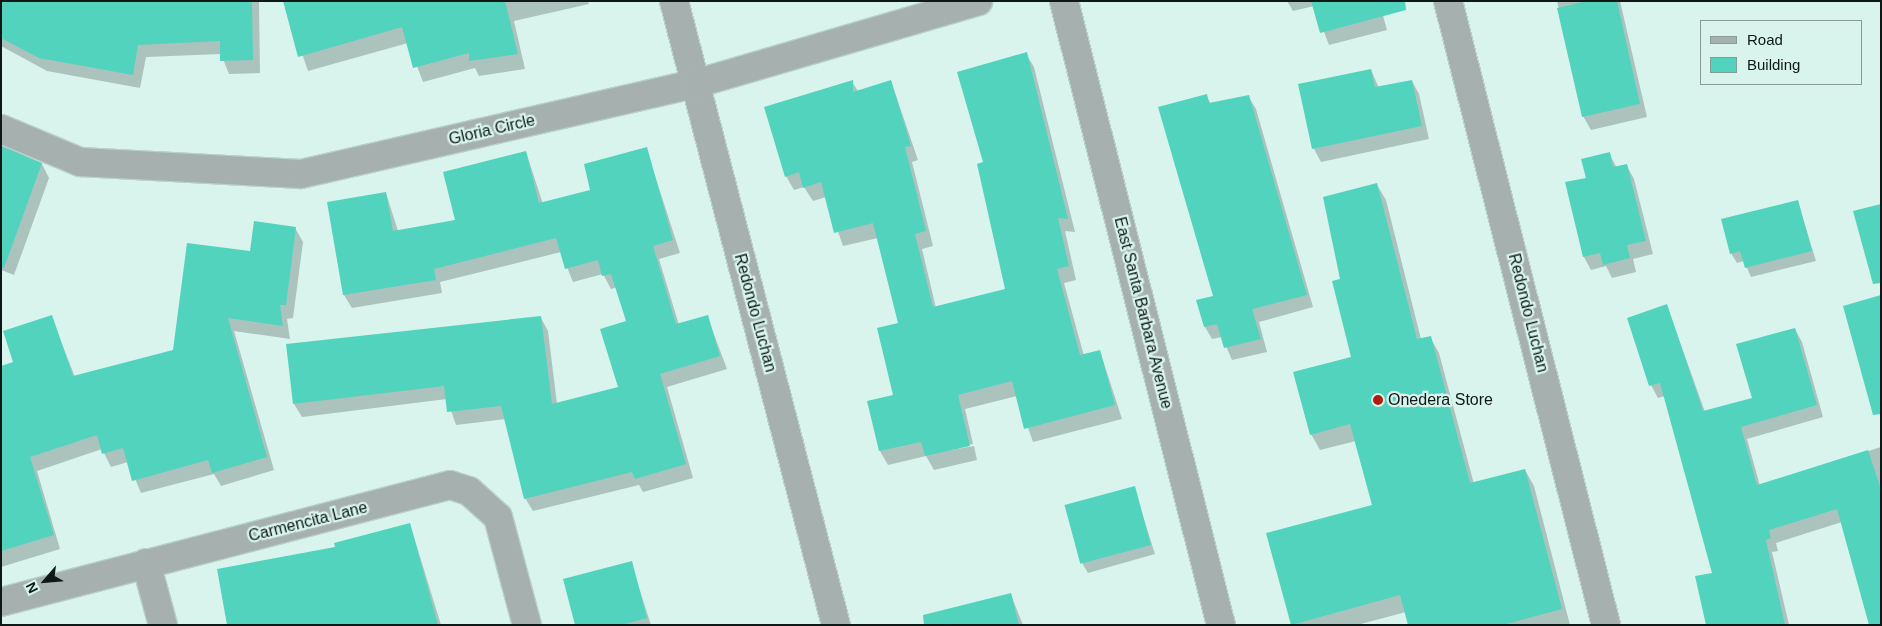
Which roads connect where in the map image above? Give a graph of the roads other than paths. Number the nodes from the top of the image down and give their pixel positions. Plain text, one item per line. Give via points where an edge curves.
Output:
1 (674, 1) edge
2 (978, 1) edge
3 (1064, 1) edge
4 (1448, 1) edge
5 (695, 84) junction
6 (1, 130) edge
7 (146, 563) junction
8 (1, 602) edge
9 (163, 625) edge
10 (527, 625) edge
11 (836, 625) edge
12 (1221, 625) edge
13 (1606, 625) edge

1 - 5 street, Redondo Luchan
2 - 5 street, Gloria Circle
3 - 12 street, East Santa Barbara Avenue
4 - 13 street, Redondo Luchan
5 - 6 street, Gloria Circle via 301,174 80,162
5 - 11 street, Redondo Luchan
7 - 8 street, Carmencita Lane
7 - 9 street
7 - 10 street, Carmencita Lane via 450,485 469,491 498,517

